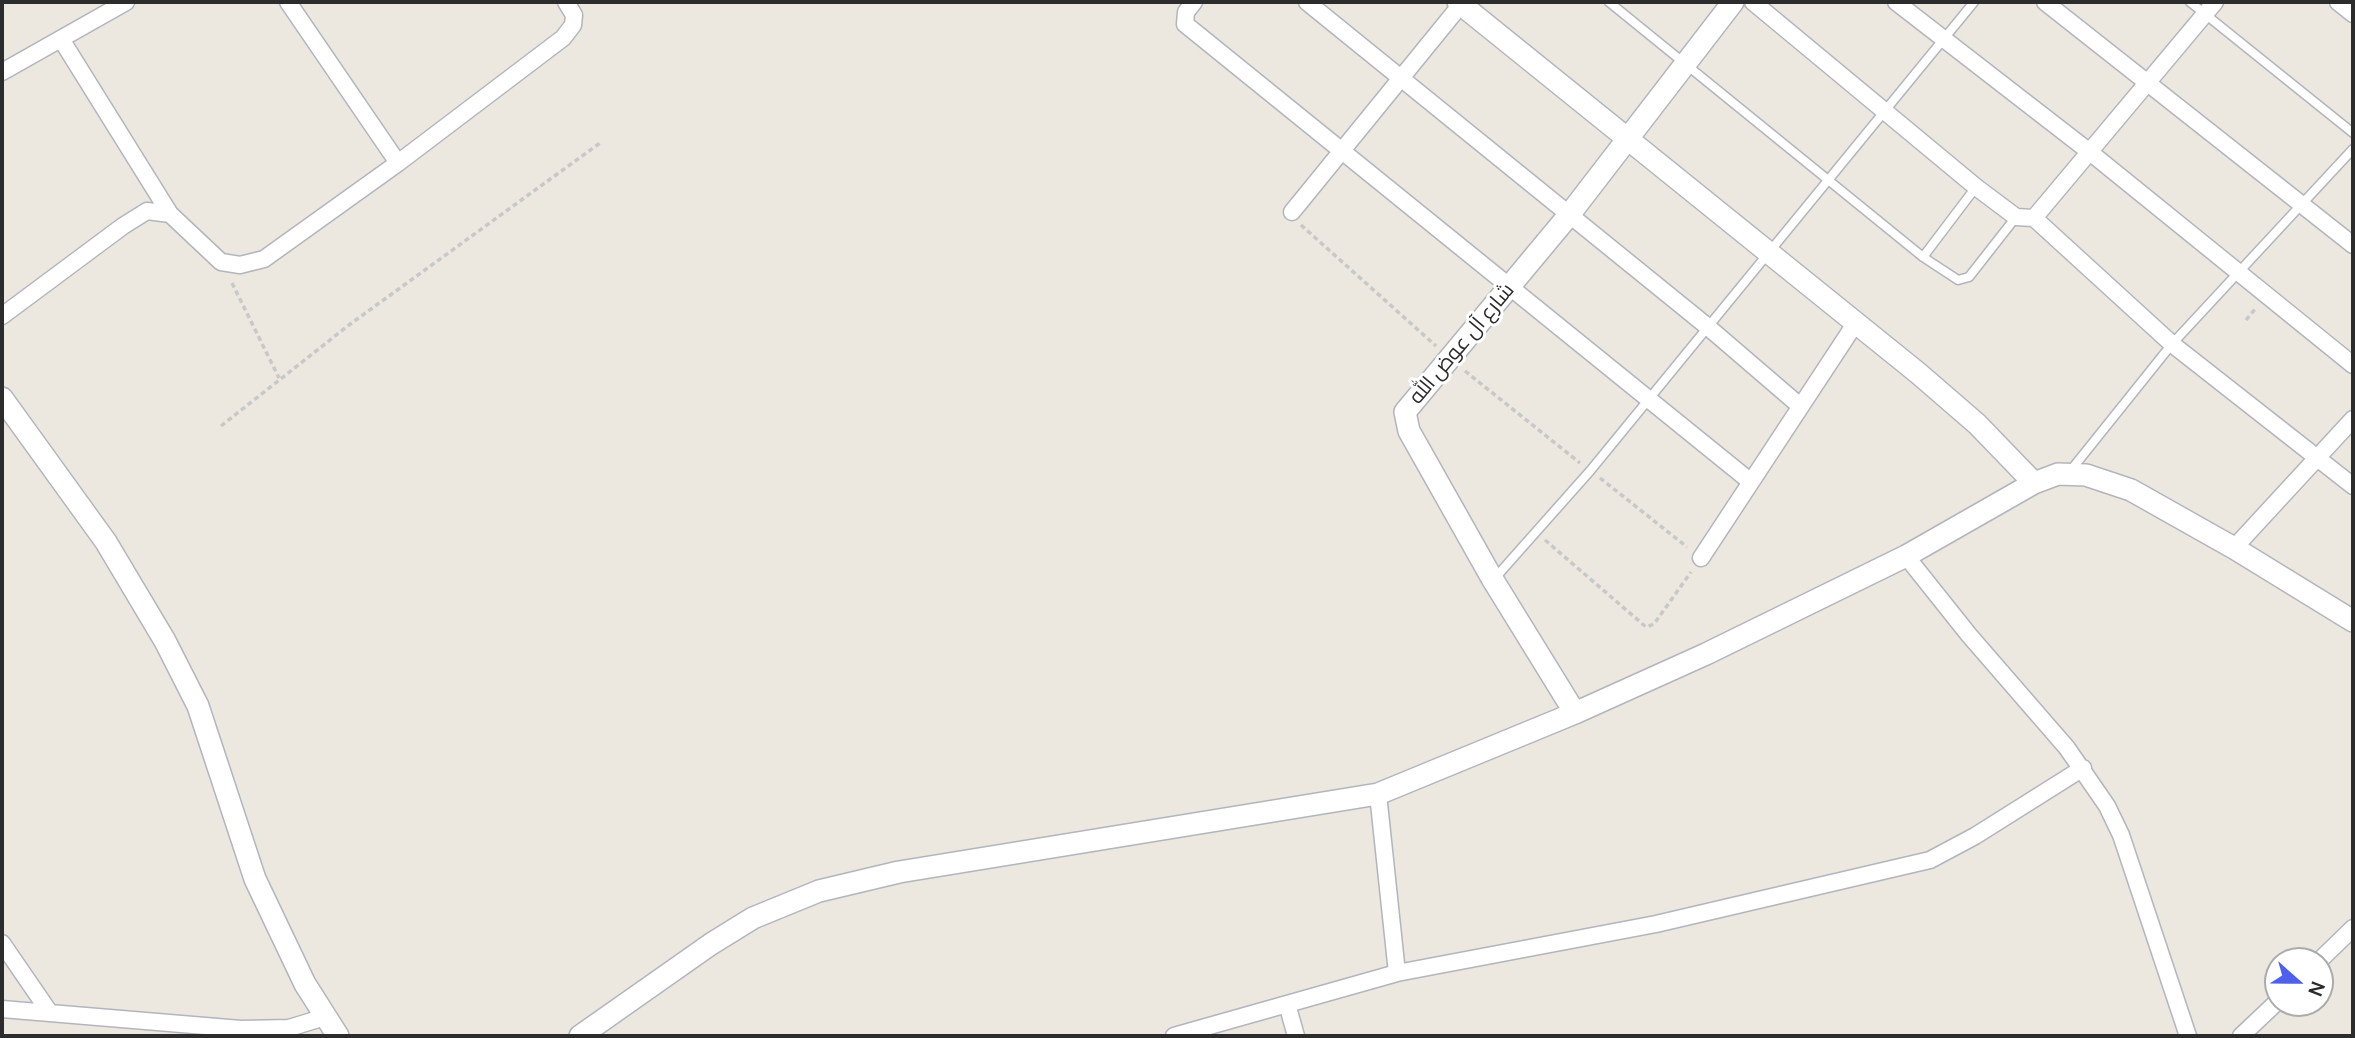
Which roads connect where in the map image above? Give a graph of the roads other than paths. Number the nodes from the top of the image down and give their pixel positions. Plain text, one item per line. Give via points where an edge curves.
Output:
1 (126, 2) edge
2 (288, 2) edge
3 (566, 2) edge
4 (1194, 2) edge
5 (1307, 2) edge
6 (1609, 2) edge
7 (1733, 2) edge
8 (1753, 2) edge
9 (1896, 2) edge
10 (1974, 2) edge
11 (2045, 2) edge
12 (2190, 2) edge
13 (2338, 2) edge
14 (1461, 3) edge
15 (2211, 8) edge
16 (2353, 14) edge
17 (61, 39) junction
18 (1942, 39) junction
19 (1685, 64) junction
20 (2, 72) edge
21 (1401, 79) junction
22 (2148, 82) junction
23 (1884, 110) junction
24 (2352, 130) edge
25 (1629, 137) junction
26 (2353, 149) edge
27 (1342, 150) junction
28 (2091, 153) junction
29 (398, 163) junction
30 (1828, 178) junction
31 (1976, 187) junction
32 (2303, 202) junction
33 (1292, 212) road end
34 (170, 214) junction
35 (1569, 215) junction
36 (2017, 217) junction
37 (2034, 218) junction
38 (2353, 245) edge
39 (1771, 251) junction
40 (1923, 257) junction
41 (2238, 272) junction
42 (1511, 285) junction
43 (2, 316) edge
44 (1855, 324) junction
45 (1708, 327) junction
46 (2172, 344) junction
47 (2353, 365) edge
48 (1647, 399) junction
49 (4, 406) edge
50 (1800, 407) junction
51 (2353, 419) edge
52 (2319, 458) junction
53 (2069, 473) junction
54 (1751, 482) junction
55 (2034, 484) junction
56 (2353, 486) edge
57 (2234, 548) junction
58 (1906, 556) junction
59 (1701, 558) road end
60 (1493, 580) junction
61 (2353, 621) edge
62 (1575, 713) junction
63 (2083, 768) junction
64 (1378, 794) junction
65 (2353, 928) edge
66 (2, 943) edge
67 (2333, 947) edge
68 (1398, 973) junction
69 (1287, 1003) junction
70 (2, 1009) edge
71 (50, 1013) junction
72 (2264, 1014) edge
73 (325, 1017) junction
74 (241, 1033) edge
75 (338, 1036) edge
76 (580, 1036) edge
77 (1174, 1036) edge
78 (1296, 1036) edge
79 (2188, 1036) edge
80 (2241, 1036) edge

1 - 17 street
2 - 29 street
3 - 29 street via 575,15 563,38
4 - 27 street via 1185,12 1185,24
5 - 21 street
6 - 19 lane
7 - 19 street, شارع آل عوض الله
8 - 23 street
9 - 18 street
10 - 18 lane
11 - 22 street
12 - 15 lane
13 - 16 street
14 - 21 street
14 - 25 street
15 - 22 street
15 - 24 lane
17 - 20 street
17 - 34 street
18 - 23 lane
18 - 28 street
19 - 25 street, شارع آل عوض الله
19 - 30 lane
21 - 27 street
21 - 35 street
22 - 28 street
22 - 32 street
23 - 30 lane
23 - 31 street
25 - 35 street, شارع آل عوض الله
25 - 39 street
26 - 32 lane
27 - 33 street
27 - 42 street
28 - 37 street
28 - 41 street
29 - 34 street via 264,259 240,265 221,262
30 - 39 lane
30 - 40 lane
31 - 36 street
31 - 40 lane
32 - 38 street
32 - 41 lane
34 - 43 street via 160,211 138,216
35 - 42 street, شارع آل عوض الله
35 - 45 street
36 - 37 street
36 - 40 lane via 1969,277 1958,280
37 - 46 street
39 - 44 street
39 - 45 lane
41 - 46 lane
41 - 47 street
42 - 48 street
42 - 60 street, شارع آل عوض الله via 1408,407 1405,425
44 - 50 street
44 - 55 street via 1977,424
45 - 48 lane
45 - 50 street
46 - 52 street
46 - 53 lane
48 - 54 street
48 - 60 lane
49 - 73 street via 114,553 165,641 198,706 255,878
50 - 54 street
51 - 52 street
52 - 56 street
52 - 57 street
53 - 55 street
53 - 57 street via 2131,490
54 - 59 street
55 - 58 street
57 - 61 street
58 - 62 street
58 - 63 street
60 - 62 street, شارع آل عوض الله
62 - 64 street
63 - 68 street via 1930,860 1656,924
63 - 79 street via 2121,835
64 - 68 street
64 - 76 street via 899,872 819,891 753,918
65 - 67 street
66 - 71 street
68 - 69 street
69 - 77 street
69 - 78 street
70 - 71 street
71 - 74 street
72 - 80 street
73 - 74 street via 289,1028
73 - 75 street

